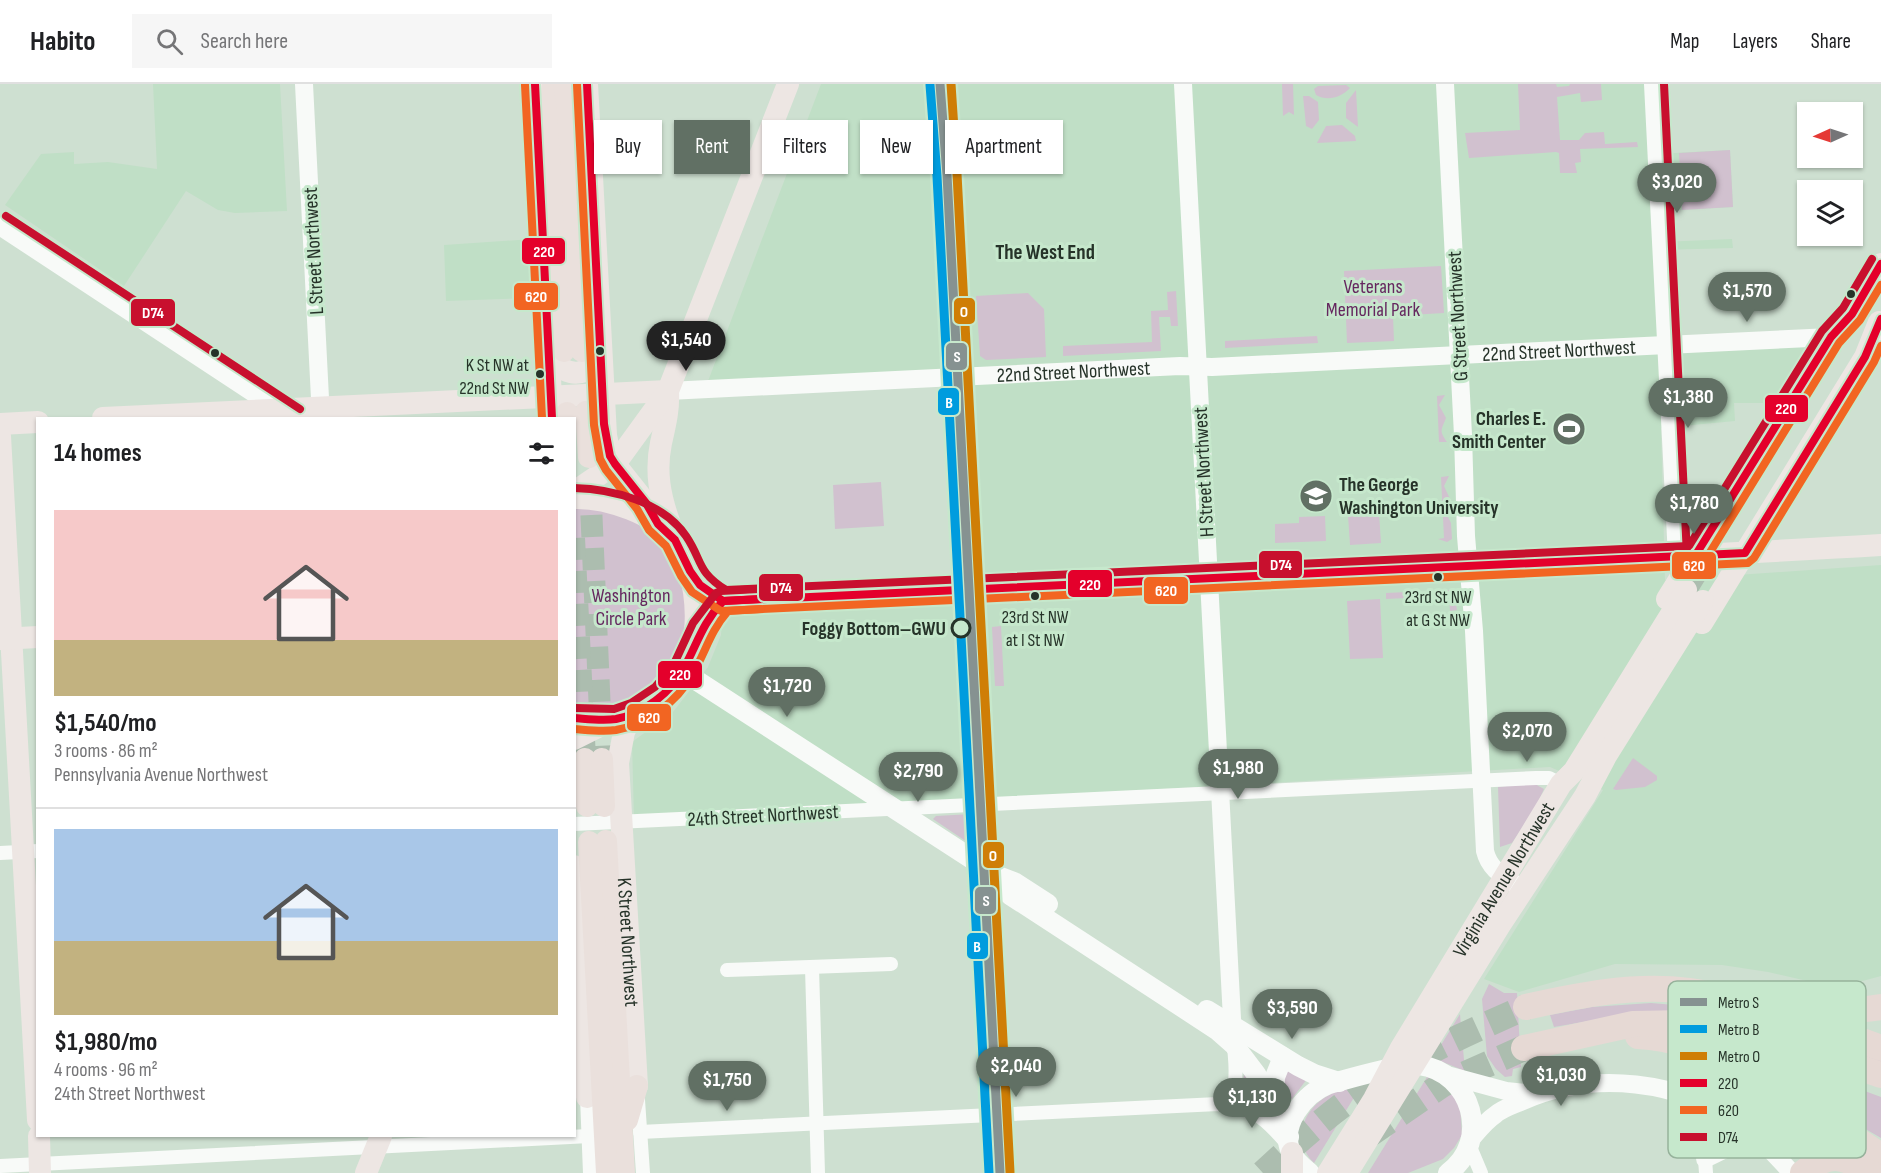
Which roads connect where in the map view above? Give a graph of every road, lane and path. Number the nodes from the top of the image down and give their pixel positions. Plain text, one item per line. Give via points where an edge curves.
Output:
1 (304, 84) edge
2 (534, 84) edge
3 (553, 84) edge
4 (564, 84) edge
5 (587, 84) edge
6 (788, 84) edge
7 (947, 84) edge
8 (1182, 84) edge
9 (1445, 84) edge
10 (1653, 84) edge
11 (0, 225) edge
12 (1881, 264) edge
13 (1852, 314) junction
14 (1880, 321) edge
15 (1831, 337) junction
16 (1666, 345) junction
17 (574, 354) junction
18 (1459, 356) junction
19 (1198, 367) junction
20 (963, 377) junction
21 (668, 391) junction
22 (603, 394) junction
23 (565, 412) edge
24 (321, 413) edge
25 (288, 414) edge
26 (149, 417) edge
27 (36, 422) edge
28 (0, 424) edge
29 (576, 433) edge
30 (0, 436) edge
31 (589, 457) tunnel mouth
32 (615, 464) junction
33 (576, 491) edge
34 (576, 498) edge
35 (658, 524) junction
36 (1727, 524) tunnel mouth
37 (1750, 524) dead end
38 (675, 540) junction
39 (1881, 545) edge
40 (1745, 553) junction
41 (1686, 556) junction
42 (1468, 566) junction
43 (690, 571) junction
44 (1208, 578) junction
45 (973, 589) junction
46 (1694, 596) junction
47 (723, 601) junction
48 (36, 637) edge
49 (6, 638) edge
50 (693, 647) junction
51 (678, 676) junction
52 (624, 716) junction
53 (576, 718) edge
54 (576, 738) edge
55 (593, 759) tunnel mouth
56 (1482, 781) junction
57 (1562, 784) junction
58 (1220, 794) junction
59 (984, 805) junction
60 (894, 809) junction
61 (622, 822) junction
62 (592, 824) edge
63 (31, 852) edge
64 (0, 853) edge
65 (987, 872) junction
66 (1515, 884) junction
67 (576, 902) edge
68 (1110, 953) junction
69 (891, 964) dead end
70 (812, 968) junction
71 (727, 970) dead end
72 (1668, 991) edge
73 (1526, 1007) tunnel mouth
74 (1881, 1007) edge
75 (1866, 1009) edge
76 (1668, 1023) edge
77 (1233, 1025) junction
78 (1584, 1035) junction
79 (1668, 1040) edge
80 (36, 1043) edge
81 (1866, 1043) edge
82 (1234, 1045) junction
83 (1524, 1048) tunnel mouth
84 (1881, 1048) edge
85 (1283, 1057) junction
86 (1413, 1065) junction
87 (1390, 1070) junction
88 (1866, 1071) edge
89 (1443, 1074) junction
90 (1881, 1076) edge
91 (1339, 1082) junction
92 (637, 1086) joint
93 (1668, 1091) edge
94 (1539, 1094) junction
95 (587, 1097) joint
96 (1218, 1104) junction
97 (1274, 1104) junction
98 (1000, 1115) junction
99 (815, 1124) junction
100 (39, 1137) edge
101 (1866, 1137) edge
102 (375, 1139) edge
103 (614, 1139) junction
104 (1471, 1142) junction
105 (1881, 1145) edge
106 (1866, 1146) edge
107 (1291, 1152) edge
108 (1881, 1156) edge
109 (1777, 1158) edge
110 (1828, 1158) edge
111 (1837, 1158) edge
112 (0, 1166) edge
113 (40, 1168) edge
114 (366, 1173) edge
115 (590, 1173) edge
116 (607, 1173) edge
117 (624, 1173) edge
118 (643, 1173) edge
119 (818, 1173) edge
120 (1003, 1173) edge
121 (1311, 1173) edge
122 (1328, 1173) edge
123 (1347, 1173) edge
124 (1448, 1173) edge
125 (1480, 1173) edge
126 (1792, 1173) edge
127 (1803, 1173) edge
128 (1871, 1173) edge

1 - 24 street, L Street Northwest
2 - 17 main road
3 - 17 highway via 551,108
4 - 17 highway via 568,108
5 - 17 main road
6 - 21 main road
7 - 20 street
8 - 19 street, H Street Northwest
9 - 18 street, G Street Northwest
10 - 16 street
11 - 25 main road
12 - 13 main road
13 - 15 main road
13 - 36 main road via 1839,343
14 - 37 main road via 1857,351
14 - 40 main road via 1865,357
15 - 16 street, 22nd Street Northwest
15 - 41 main road
16 - 18 street, 22nd Street Northwest
16 - 41 street
17 - 22 main road
17 - 23 main road
18 - 19 street, 22nd Street Northwest
18 - 42 street, G Street Northwest
19 - 20 street, 22nd Street Northwest
19 - 44 street, H Street Northwest
20 - 21 street, 22nd Street Northwest
20 - 45 street
21 - 22 main road, 22nd Street Northwest
21 - 32 main road
21 - 38 main road via 669,410 658,477 661,500
22 - 23 main road, 22nd Street Northwest
22 - 32 main road via 606,435
23 - 24 main road, 22nd Street Northwest
24 - 25 main road, 22nd Street Northwest
25 - 26 main road, 22nd Street Northwest
27 - 28 main road
29 - 31 highway
30 - 49 main road
32 - 33 main road
32 - 35 main road
34 - 35 main road via 610,503
35 - 38 main road
38 - 43 main road
39 - 40 main road
40 - 41 main road
40 - 46 main road
41 - 42 main road
41 - 46 main road
42 - 44 main road
42 - 56 street, G Street Northwest
43 - 47 main road via 707,591
43 - 50 main road via 695,605
44 - 45 main road
44 - 58 street, H Street Northwest
45 - 47 main road
46 - 57 main road, Virginia Avenue Northwest
46 - 66 main road, Virginia Avenue Northwest via 1625,745
47 - 50 main road via 709,615
48 - 49 main road
49 - 63 main road
50 - 51 main road
51 - 52 main road via 651,703
51 - 60 main road
52 - 53 main road
52 - 54 main road
52 - 61 main road, K Street Northwest via 619,753
55 - 62 highway, K Street Northwest
56 - 57 street, 24th Street Northwest via 1544,778
56 - 58 street, 24th Street Northwest
56 - 66 street, G Street Northwest via 1486,855 1493,869
57 - 66 main road, Virginia Avenue Northwest
58 - 59 street, 24th Street Northwest
58 - 77 street, H Street Northwest
59 - 60 street, 24th Street Northwest
59 - 65 street
60 - 61 street, 24th Street Northwest
60 - 65 main road
61 - 62 street, 24th Street Northwest
61 - 92 main road, K Street Northwest
62 - 103 highway, K Street Northwest
63 - 64 street
63 - 80 main road
65 - 68 main road via 1010,895
65 - 98 street
66 - 86 main road, Virginia Avenue Northwest
66 - 87 main road, Virginia Avenue Northwest
67 - 95 main road
68 - 77 main road
68 - 82 main road
69 - 70 street
70 - 71 street
70 - 99 street
72 - 73 highway via 1618,991
74 - 75 highway
76 - 78 highway via 1634,1024
77 - 82 street, H Street Northwest
77 - 85 main road
78 - 79 highway
78 - 83 highway
81 - 84 highway
82 - 96 street, H Street Northwest via 1235,1083 1228,1098
82 - 97 main road
85 - 91 main road via 1309,1072
85 - 97 main road via 1275,1077
86 - 87 main road
86 - 89 main road
86 - 123 main road, Virginia Avenue Northwest
87 - 91 main road
87 - 122 main road, Virginia Avenue Northwest
88 - 90 highway
89 - 94 street via 1506,1091
89 - 104 main road via 1468,1103
91 - 107 main road via 1319,1089 1304,1101 1294,1116
92 - 103 highway
93 - 94 street via 1615,1083 1581,1084
94 - 104 street via 1495,1115
95 - 103 highway
96 - 98 street
96 - 107 street via 1252,1111 1268,1122
97 - 107 main road
98 - 99 street
98 - 120 street
99 - 103 street
99 - 119 street
100 - 113 main road
101 - 105 highway
102 - 103 street
102 - 113 street
102 - 114 main road
103 - 115 street, K Street Northwest
103 - 116 highway, K Street Northwest
103 - 117 highway, K Street Northwest
103 - 118 street, K Street Northwest
104 - 124 main road via 1464,1157
104 - 125 street
106 - 108 highway
107 - 121 main road
109 - 126 street
110 - 127 highway
111 - 128 highway
112 - 113 street

